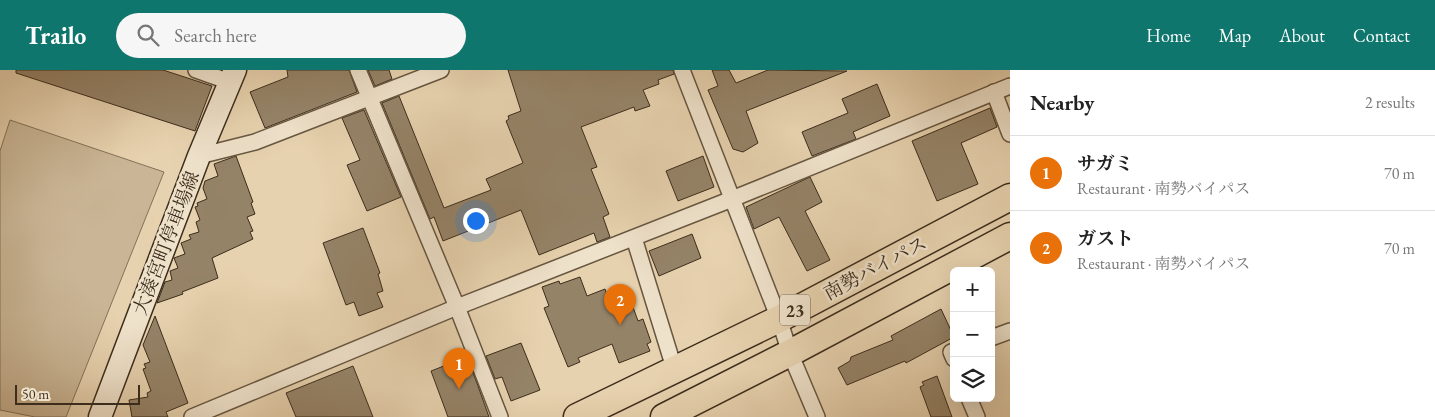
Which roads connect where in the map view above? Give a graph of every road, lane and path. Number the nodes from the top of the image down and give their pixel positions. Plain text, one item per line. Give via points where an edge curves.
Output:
1 (196, 70) edge
2 (358, 70) edge
3 (441, 70) edge
4 (682, 70) edge
5 (233, 76) edge
6 (1010, 86) edge
7 (994, 92) junction
8 (369, 98) junction
9 (1010, 134) edge
10 (199, 156) junction
11 (1010, 197) edge
12 (732, 199) junction
13 (1010, 236) edge
14 (634, 238) junction
15 (457, 307) junction
16 (779, 318) junction
17 (1010, 331) edge
18 (995, 337) edge
19 (790, 353) junction
20 (676, 371) junction
21 (971, 402) edge
22 (100, 417) edge
23 (192, 417) edge
24 (500, 417) edge
25 (577, 417) edge
26 (664, 417) edge
27 (817, 417) edge
28 (977, 417) edge

1 - 5 street
2 - 8 street
3 - 8 street
4 - 12 street
5 - 10 main road, 大湊宮町停車場線
6 - 7 street
7 - 9 street
7 - 12 street
8 - 10 street via 255,142
8 - 15 street
10 - 22 main road, 大湊宮町停車場線
11 - 16 highway, 南勢バイパス / 23
12 - 14 street
12 - 16 street
13 - 19 highway, 南勢バイパス / 23
14 - 15 street
14 - 20 street
15 - 23 street
15 - 24 street
16 - 19 street
16 - 20 highway, 南勢バイパス / 23
17 - 18 street
19 - 26 highway, 南勢バイパス / 23
19 - 27 street
20 - 25 highway, 南勢バイパス / 23
21 - 28 street

